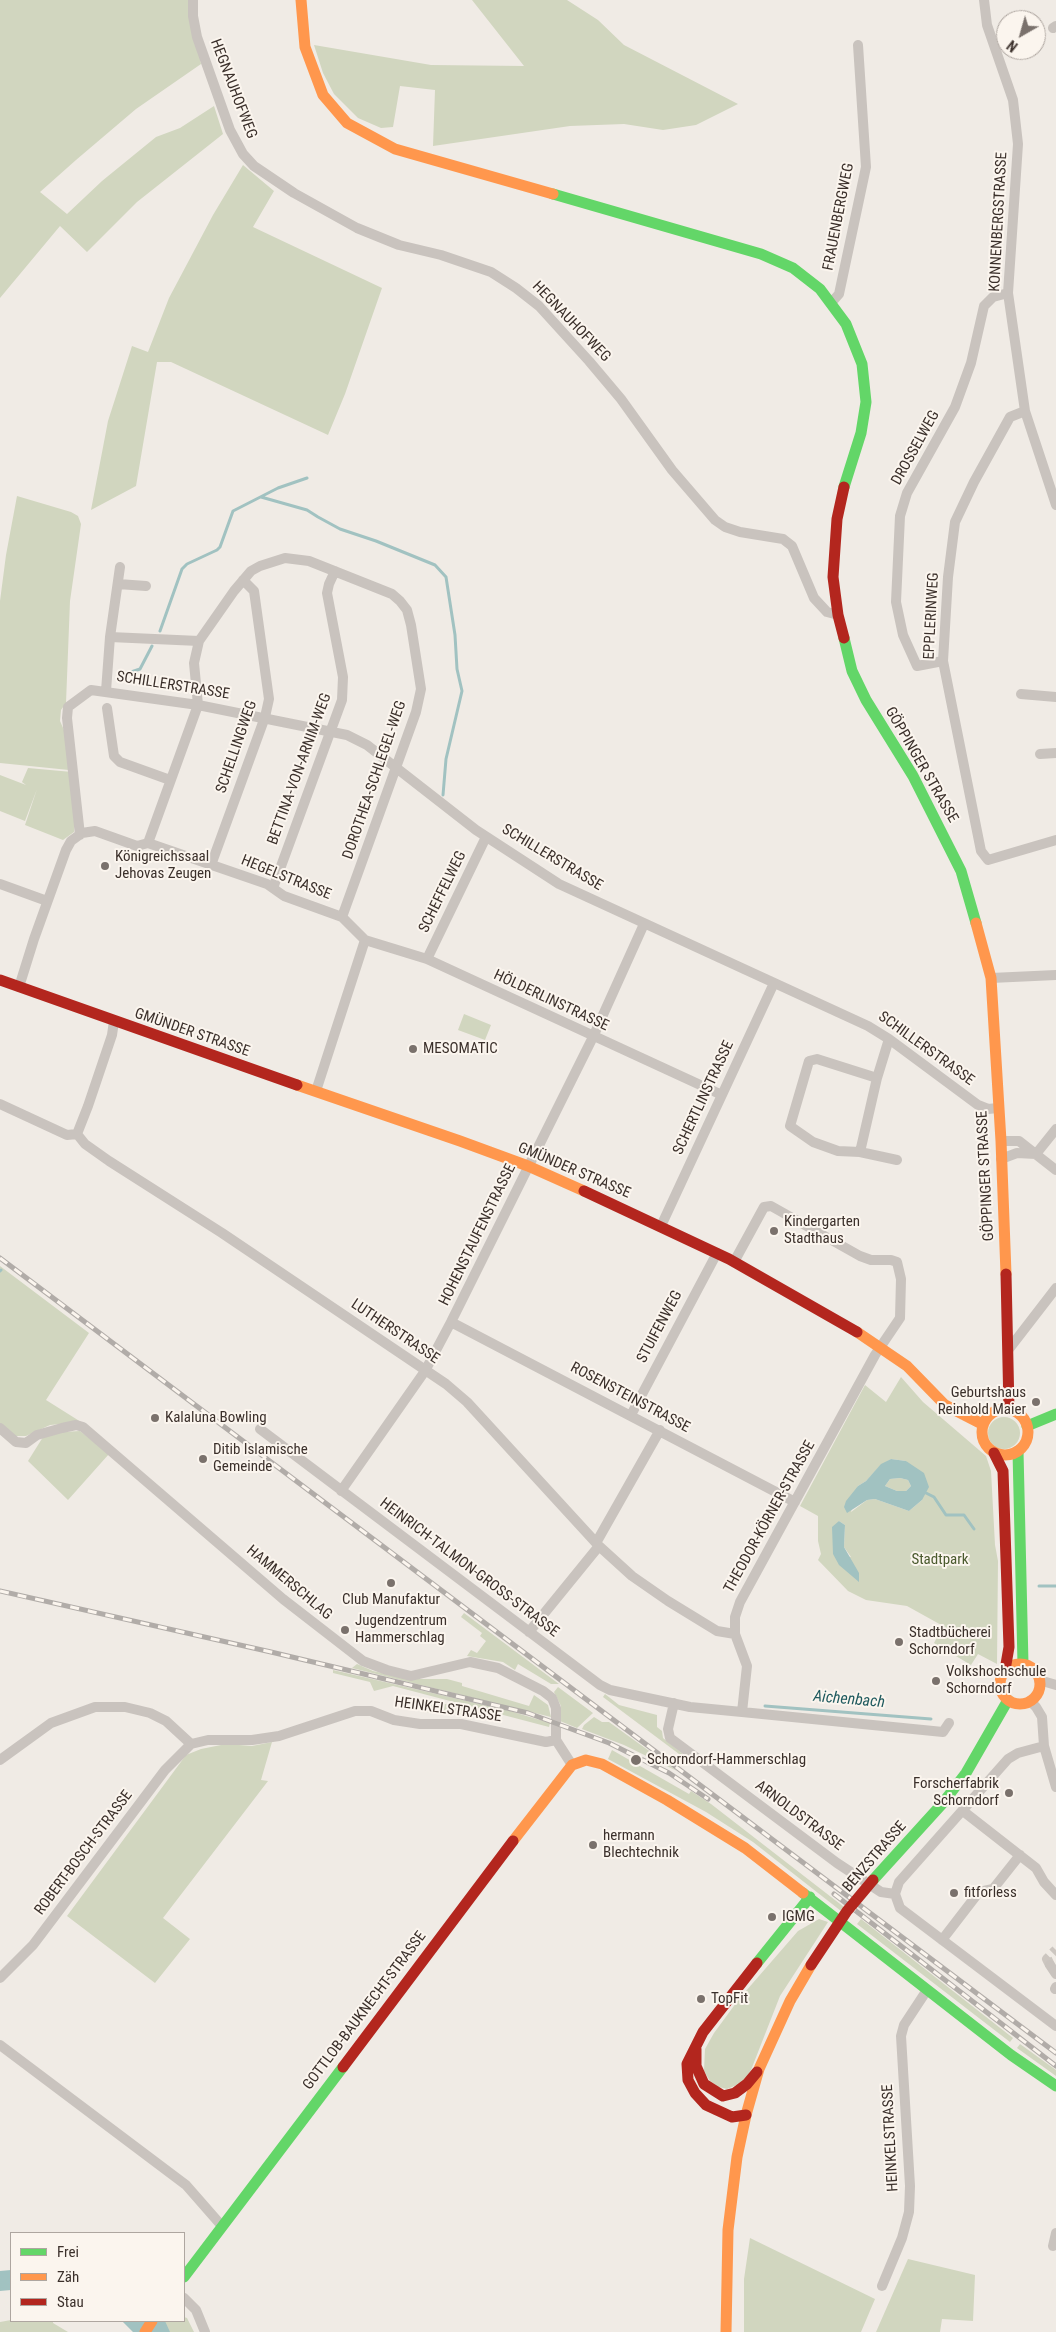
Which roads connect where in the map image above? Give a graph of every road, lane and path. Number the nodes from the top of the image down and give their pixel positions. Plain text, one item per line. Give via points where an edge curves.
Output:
1 (193, 0) edge
2 (301, 0) edge
3 (984, 0) edge
4 (858, 45) dead end
5 (1008, 293) junction
6 (831, 303) junction
7 (1025, 411) junction
8 (1056, 505) edge
9 (120, 567) dead end
10 (335, 571) junction
11 (243, 580) junction
12 (118, 584) junction
13 (146, 586) dead end
14 (838, 615) junction
15 (110, 636) junction
16 (199, 642) junction
17 (943, 661) junction
18 (106, 691) junction
19 (1021, 694) dead end
20 (1056, 697) edge
21 (198, 705) junction
22 (107, 708) dead end
23 (265, 717) junction
24 (330, 732) junction
25 (1056, 753) edge
26 (1040, 754) dead end
27 (396, 767) junction
28 (170, 780) junction
29 (80, 835) junction
30 (486, 837) junction
31 (1056, 840) edge
32 (148, 843) junction
33 (211, 865) junction
34 (0, 884) edge
35 (273, 888) junction
36 (47, 901) junction
37 (342, 917) junction
38 (644, 924) junction
39 (365, 940) junction
40 (427, 959) junction
41 (1056, 975) edge
42 (991, 978) junction
43 (0, 980) edge
44 (774, 983) junction
45 (19, 987) junction
46 (114, 1021) junction
47 (593, 1037) junction
48 (889, 1039) junction
49 (877, 1078) junction
50 (316, 1091) junction
51 (722, 1095) junction
52 (0, 1104) edge
53 (998, 1108) junction
54 (1056, 1129) edge
55 (77, 1134) junction
56 (1001, 1141) junction
57 (860, 1152) junction
58 (1036, 1154) junction
59 (1001, 1159) junction
60 (897, 1160) dead end
61 (528, 1166) junction
62 (1056, 1170) edge
63 (662, 1226) junction
64 (716, 1253) junction
65 (734, 1262) junction
66 (1056, 1288) edge
67 (452, 1322) junction
68 (881, 1347) junction
69 (1009, 1349) junction
70 (425, 1371) junction
71 (1009, 1409) junction
72 (1056, 1414) edge
73 (631, 1415) junction
74 (982, 1424) junction
75 (1027, 1426) junction
76 (0, 1428) edge
77 (260, 1429) dead end
78 (660, 1430) junction
79 (1018, 1451) junction
80 (994, 1453) junction
81 (341, 1491) junction
82 (794, 1502) junction
83 (598, 1544) junction
84 (529, 1632) junction
85 (735, 1634) junction
86 (1023, 1664) junction
87 (1005, 1670) junction
88 (1039, 1680) junction
89 (1056, 1685) edge
90 (1008, 1700) junction
91 (1030, 1701) junction
92 (674, 1703) junction
93 (742, 1712) junction
94 (946, 1727) dead end
95 (556, 1740) junction
96 (191, 1744) junction
97 (1044, 1746) junction
98 (0, 1760) edge
99 (572, 1765) junction
100 (1056, 1787) edge
101 (963, 1811) junction
102 (1020, 1855) junction
103 (895, 1894) junction
104 (1056, 1894) edge
105 (810, 1897) junction
106 (942, 1940) junction
107 (1050, 1965) dead end
108 (1056, 1974) edge
109 (0, 1978) edge
110 (927, 1990) junction
111 (1056, 2026) edge
112 (774, 2040) junction
113 (0, 2045) edge
114 (696, 2045) junction
115 (759, 2069) junction
116 (1056, 2086) edge
117 (723, 2096) junction
118 (746, 2115) junction
119 (221, 2225) junction
120 (1056, 2233) edge
121 (1053, 2246) dead end
122 (728, 2259) junction
123 (185, 2276) edge
124 (882, 2286) dead end
125 (185, 2299) edge
126 (205, 2332) edge
127 (726, 2332) edge

1 - 14 street, HEGNAUHOFWEG via 197,37 230,130 254,166 294,193 357,228 400,245 491,272 516,288 538,306 596,369 672,470 715,520 740,532 783,539 792,546 814,598 828,612
2 - 6 main road, GÖPPINGER STRASSE via 305,47 323,95 347,123 372,138 395,149 761,254 793,268 820,289
3 - 5 street, KONNENBERGSTRASSE via 987,25 1013,100 1018,144
4 - 6 street, FRAUENBERGWEG via 866,167 839,294
5 - 7 street, KONNENBERGSTRASSE
5 - 17 street, DROSSELWEG via 993,297 984,306 971,363 954,408 907,493 900,516 896,602 903,635 917,666
6 - 14 main road, GÖPPINGER STRASSE via 846,324 862,364 866,402 861,433 837,518 833,578
7 - 8 street, KONNENBERGSTRASSE
7 - 17 street, EPPLERINWEG via 1010,417 955,522
9 - 12 street
10 - 11 street, DOROTHEA-SCHLEGEL-WEG via 309,561 285,558 260,566
10 - 24 street, BETTINA-VON-ARNIM-WEG via 327,593 344,688
10 - 27 street, DOROTHEA-SCHLEGEL-WEG via 392,594 407,610 421,689
11 - 16 street, DOROTHEA-SCHLEGEL-WEG
11 - 23 street, SCHELLINGWEG via 254,591 269,684 270,699
12 - 13 street
12 - 15 street
14 - 42 main road, GÖPPINGER STRASSE via 852,671 913,776 961,871
15 - 16 street
15 - 18 street
16 - 21 street via 194,663
17 - 31 street, EPPLERINWEG via 981,851 988,860
18 - 21 street, SCHILLERSTRASSE
18 - 29 street via 91,690 68,707
19 - 20 street
21 - 23 street, SCHILLERSTRASSE
21 - 28 street
22 - 28 street via 114,756 120,762
23 - 24 street, SCHILLERSTRASSE
23 - 33 street, SCHELLINGWEG
24 - 27 street, SCHILLERSTRASSE via 356,739
24 - 35 street, BETTINA-VON-ARNIM-WEG
25 - 26 street
27 - 30 street, SCHILLERSTRASSE
27 - 37 street, DOROTHEA-SCHLEGEL-WEG
28 - 32 street
29 - 32 street, HEGELSTRASSE via 95,831 137,846
29 - 36 street via 66,850
30 - 38 street, SCHILLERSTRASSE via 560,884
30 - 40 street, SCHEFFELWEG
32 - 33 street, HEGELSTRASSE
33 - 35 street, HEGELSTRASSE
34 - 36 street
35 - 37 street, HEGELSTRASSE via 284,896
36 - 45 street
37 - 39 street, HEGELSTRASSE
38 - 44 street, SCHILLERSTRASSE
38 - 47 street, HOHENSTAUFENSTRASSE
39 - 40 street, HÖLDERLINSTRASSE
39 - 50 street
40 - 47 street, HÖLDERLINSTRASSE
41 - 42 street
42 - 53 main road, GÖPPINGER STRASSE
43 - 45 main road, GMÜNDER STRASSE
44 - 48 street, SCHILLERSTRASSE via 820,1002
44 - 51 street, SCHERTLINSTRASSE
45 - 46 main road, GMÜNDER STRASSE
46 - 50 main road, GMÜNDER STRASSE
46 - 55 street, GMÜNDER STRASSE via 111,1039
47 - 51 street, HÖLDERLINSTRASSE
47 - 61 street, HOHENSTAUFENSTRASSE
48 - 49 street
48 - 53 street, SCHILLERSTRASSE via 978,1105
49 - 57 street
49 - 57 street via 817,1059 809,1061 790,1126 813,1142 838,1152
50 - 61 main road, GMÜNDER STRASSE
51 - 63 street, SCHERTLINSTRASSE
52 - 55 street via 67,1136
53 - 56 main road, GÖPPINGER STRASSE
54 - 58 street
55 - 70 street, LUTHERSTRASSE via 109,1161 222,1233
56 - 58 street via 1018,1141
56 - 59 main road, GÖPPINGER STRASSE
57 - 60 street
58 - 59 street via 1017,1153
58 - 62 street
59 - 69 main road, GÖPPINGER STRASSE
61 - 63 main road, GMÜNDER STRASSE
61 - 67 street, HOHENSTAUFENSTRASSE
63 - 64 main road, GMÜNDER STRASSE
64 - 65 main road, GMÜNDER STRASSE
64 - 73 street, STUIFENWEG
65 - 68 main road, GMÜNDER STRASSE
65 - 68 street, THEODOR-KÖRNER-STRASSE via 764,1207 771,1206 860,1256 897,1262 901,1279 900,1318
66 - 69 street
67 - 70 street, HOHENSTAUFENSTRASSE
67 - 73 street, ROSENSTEINSTRASSE
68 - 74 main road, GMÜNDER STRASSE via 907,1366 946,1405
68 - 82 street, THEODOR-KÖRNER-STRASSE
69 - 71 main road, GÖPPINGER STRASSE
70 - 81 street, HOHENSTAUFENSTRASSE
70 - 83 street, LUTHERSTRASSE via 467,1402
71 - 74 main road via 991,1413
71 - 75 main road via 1018,1413
72 - 75 main road
73 - 78 street, ROSENSTEINSTRASSE
74 - 80 main road via 984,1444
75 - 79 main road via 1027,1440
76 - 95 street, HAMMERSCHLAG via 16,1442 26,1443 37,1435 76,1425 83,1427 283,1599 363,1661 411,1676 470,1662 498,1668 552,1698 556,1708
77 - 81 street, HEINRICH-TALMON-GROSS-STRASSE
78 - 82 street, ROSENSTEINSTRASSE
78 - 83 street
79 - 80 main road via 1007,1455
79 - 86 main road
80 - 87 main road via 1003,1471 1009,1647
81 - 84 street, HEINRICH-TALMON-GROSS-STRASSE
82 - 85 street, THEODOR-KÖRNER-STRASSE via 740,1602 735,1617
83 - 84 street
83 - 85 street, LUTHERSTRASSE via 632,1576 668,1601 717,1631
84 - 92 street, HEINRICH-TALMON-GROSS-STRASSE via 610,1690
85 - 93 street, THEODOR-KÖRNER-STRASSE via 747,1666
86 - 87 main road
86 - 88 main road via 1030,1667
87 - 90 main road via 1000,1686
88 - 89 street
88 - 91 main road via 1038,1692
90 - 91 main road via 1015,1703
90 - 112 main road, BENZSTRASSE, bridge via 966,1773 847,1911 790,2001
91 - 97 street via 1042,1718
92 - 93 street, HEINRICH-TALMON-GROSS-STRASSE
92 - 103 street, ARNOLDSTRASSE via 668,1729 670,1738 837,1862 881,1892
93 - 94 street, HEINRICH-TALMON-GROSS-STRASSE
95 - 96 street, HEINKELSTRASSE via 546,1742 461,1724 420,1724 394,1720 370,1711 355,1711 279,1736
95 - 99 street
96 - 98 street via 166,1721 150,1714 125,1706 95,1707 51,1723
96 - 109 street, ROBERT-BOSCH-STRASSE via 165,1770 33,1946
97 - 100 street
97 - 101 street via 1008,1759
99 - 105 main road via 592,1760 659,1795 745,1848
99 - 119 main road, GOTTLOB-BAUKNECHT-STRASSE
101 - 102 street
101 - 103 street via 899,1882
102 - 104 street via 1036,1868
102 - 106 street via 993,1889 978,1892
103 - 106 street via 900,1908
105 - 110 main road
105 - 114 main road
106 - 111 street
107 - 108 street
110 - 116 main road
110 - 124 street, HEINKELSTRASSE via 904,2025 901,2036 909,2212
112 - 115 main road, BENZSTRASSE
112 - 122 main road, BENZSTRASSE via 744,2156 734,2239
113 - 119 street via 186,2185
114 - 117 main road via 696,2066 704,2084
114 - 118 main road via 687,2064 688,2080 695,2093 706,2105 719,2112 732,2117
115 - 117 main road via 736,2093
115 - 118 main road, BENZSTRASSE
117 - 118 main road via 738,2104
118 - 122 main road, BENZSTRASSE via 736,2166
119 - 123 main road, GOTTLOB-BAUKNECHT-STRASSE
120 - 121 street
122 - 127 main road, BENZSTRASSE
125 - 126 street via 196,2310

